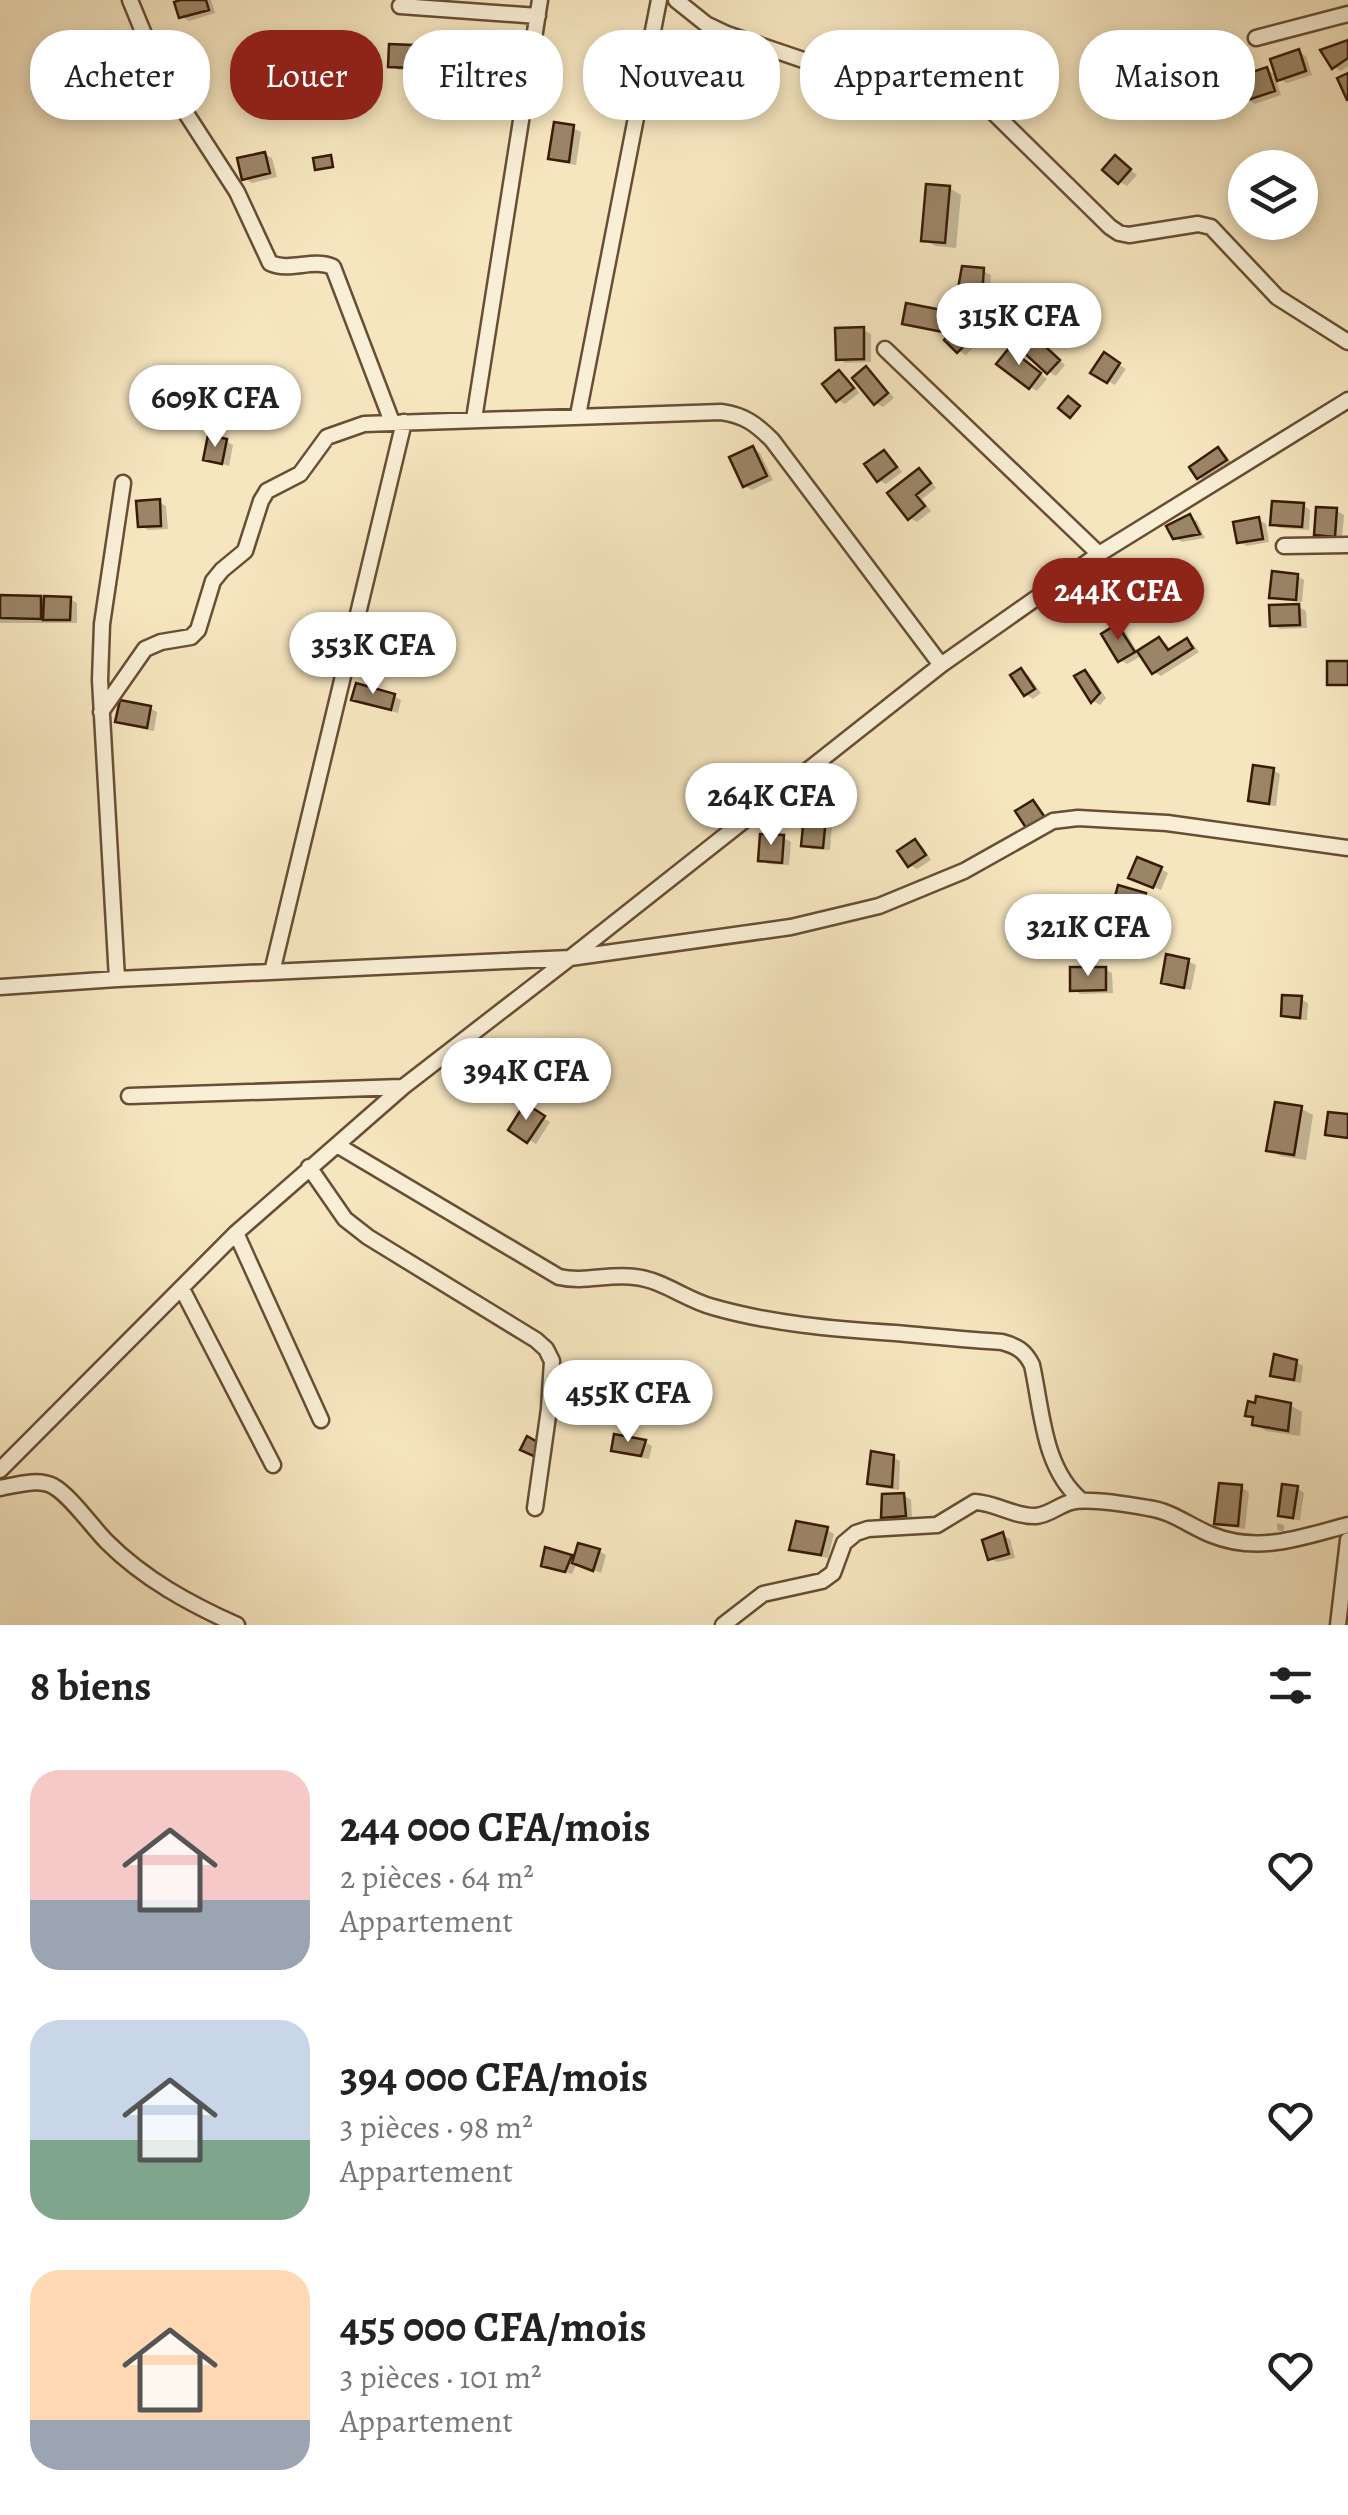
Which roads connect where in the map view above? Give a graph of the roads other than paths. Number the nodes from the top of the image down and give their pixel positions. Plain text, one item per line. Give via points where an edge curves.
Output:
1 (130, 0) edge
2 (659, 0) edge
3 (676, 0) edge
4 (400, 6) dead end
5 (540, 8) edge
6 (1348, 14) edge
7 (1256, 38) dead end
8 (1348, 342) edge
9 (885, 349) dead end
10 (1348, 400) edge
11 (578, 416) junction
12 (474, 419) junction
13 (398, 422) junction
14 (123, 483) dead end
15 (1348, 545) edge
16 (1284, 546) dead end
17 (1099, 554) junction
18 (941, 665) junction
19 (101, 712) junction
20 (1348, 848) edge
21 (570, 958) junction
22 (272, 972) junction
23 (117, 978) junction
24 (0, 987) edge
25 (403, 1087) junction
26 (128, 1096) dead end
27 (336, 1146) junction
28 (309, 1168) junction
29 (236, 1233) junction
30 (182, 1289) junction
31 (321, 1420) dead end
32 (274, 1465) dead end
33 (0, 1470) edge
34 (0, 1488) edge
35 (1080, 1500) junction
36 (536, 1508) dead end
37 (1348, 1525) edge
38 (1348, 1540) edge
39 (237, 1625) edge
40 (723, 1625) edge
41 (1338, 1625) edge

1 - 13 street via 160,73 236,192 270,263 332,267
2 - 11 street
3 - 8 street via 726,34 818,65 922,52 937,58 1110,227 1129,235 1211,227 1277,297
4 - 5 street
5 - 12 street
6 - 7 street
9 - 17 street
10 - 17 street
11 - 12 street
11 - 18 street via 721,412 748,419 772,440
12 - 13 street
13 - 19 street via 364,424 327,437 300,474 267,492 245,551 214,581 198,630 145,650
13 - 22 street
14 - 19 street via 102,624
15 - 16 street
17 - 18 street
18 - 21 street
19 - 23 street
20 - 21 street via 1168,822 1053,821 964,871 878,906 792,928
21 - 22 street
21 - 25 street
22 - 23 street
23 - 24 street
25 - 26 street
25 - 27 street
27 - 28 street
27 - 35 street via 559,1277 638,1277 712,1307 762,1318 1016,1346 1032,1365 1052,1458
28 - 29 street
28 - 36 street via 345,1219 368,1237 546,1349 552,1361 549,1409
29 - 30 street
29 - 31 street
30 - 32 street
30 - 33 street
34 - 39 street via 52,1486 138,1570
35 - 37 street via 1162,1510 1246,1544
35 - 40 street via 1034,1516 975,1502 936,1526 868,1529 844,1544 833,1573 822,1581 763,1594
38 - 41 street

